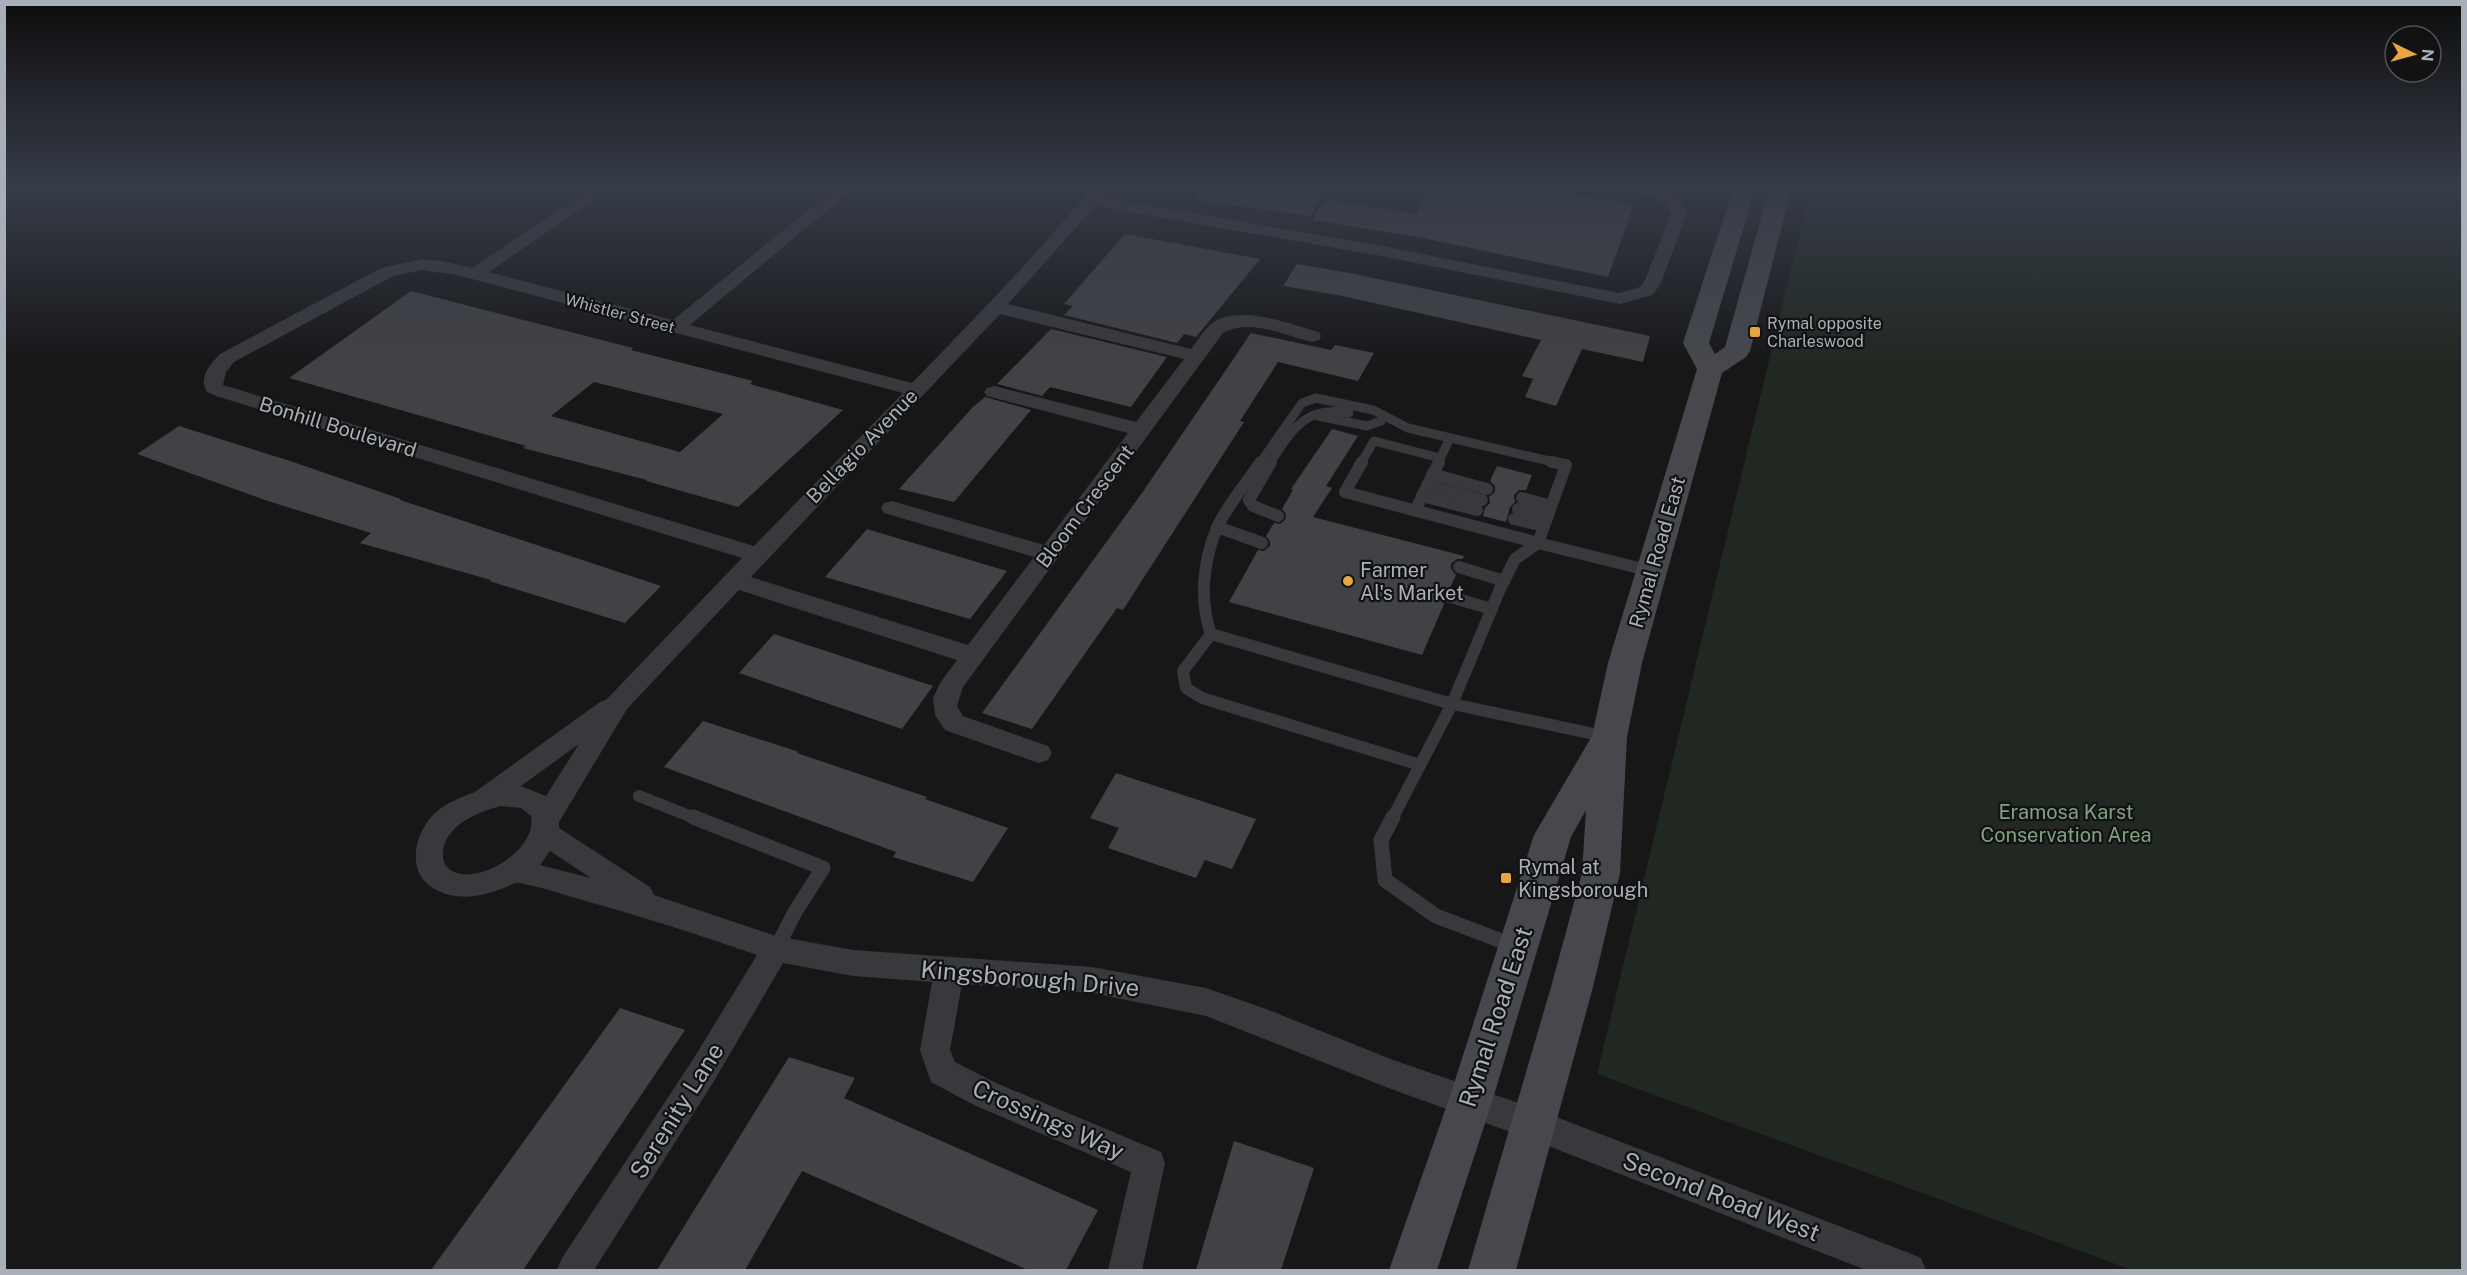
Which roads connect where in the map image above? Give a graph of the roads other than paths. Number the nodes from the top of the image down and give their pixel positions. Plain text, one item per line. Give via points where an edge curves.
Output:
1 (517, 246) edge
2 (776, 246) edge
3 (1050, 246) edge
4 (1354, 246) edge
5 (1667, 246) edge
6 (1726, 246) edge
7 (1765, 246) edge
8 (475, 274) junction
9 (996, 307) junction
10 (675, 328) junction
11 (1312, 336) dead end
12 (1197, 356) junction
13 (1710, 369) junction
14 (916, 390) junction
15 (994, 392) dead end
16 (1408, 428) junction
17 (1143, 430) junction
18 (1450, 438) junction
19 (1440, 458) junction
20 (1427, 485) junction
21 (892, 508) dead end
22 (1415, 511) junction
23 (1278, 516) dead end
24 (1548, 516) junction
25 (1217, 527) junction
26 (1262, 543) dead end
27 (1538, 543) junction
28 (1049, 554) junction
29 (757, 555) junction
30 (1459, 567) dead end
31 (1651, 571) junction
32 (733, 580) junction
33 (1504, 581) junction
34 (1448, 596) dead end
35 (1492, 609) junction
36 (1210, 634) junction
37 (973, 656) junction
38 (618, 702) junction
39 (1452, 704) junction
40 (1609, 737) junction
41 (1039, 753) dead end
42 (1420, 765) junction
43 (639, 796) dead end
44 (483, 799) junction
45 (546, 826) junction
46 (515, 870) junction
47 (657, 908) junction
48 (1518, 947) junction
49 (776, 949) junction
50 (949, 971) junction
51 (1470, 1102) junction
52 (1533, 1124) junction
53 (574, 1270) edge
54 (1125, 1270) edge
55 (1413, 1270) edge
56 (1492, 1270) edge
57 (1909, 1270) edge

1 - 8 street
2 - 10 street
3 - 9 street, Bellagio Avenue
4 - 5 street via 1620,299 1646,291 1654,281
6 - 13 main road via 1696,343
7 - 13 main road via 1737,351
8 - 10 street, Whistler Street
8 - 29 street, Bonhill Boulevard via 435,264 415,264 387,272 226,358 215,373 214,388
9 - 12 street
9 - 14 street, Bellagio Avenue
10 - 14 street, Whistler Street
11 - 12 street, Bloom Crescent via 1235,320 1216,329
12 - 17 street, Bloom Crescent
13 - 31 main road, Rymal Road East
14 - 29 street, Bellagio Avenue
15 - 17 street
16 - 18 lane
16 - 23 lane via 1335,410 1305,417 1264,471 1249,500 1253,506
16 - 25 lane via 1373,411 1316,398 1302,403
17 - 28 street, Bloom Crescent
18 - 19 lane
18 - 24 lane via 1566,465
19 - 20 lane
19 - 22 lane via 1374,441 1345,492
20 - 20 lane via 1482,500
20 - 22 lane
21 - 28 street
22 - 27 lane
24 - 24 lane via 1518,509
24 - 27 lane
25 - 26 lane
25 - 36 lane via 1206,562 1204,614
27 - 31 lane
27 - 33 lane via 1515,559
28 - 37 street, Bloom Crescent
29 - 32 street, Bellagio Avenue
30 - 33 lane
31 - 40 main road, Rymal Road East
32 - 37 street
32 - 38 street, Bellagio Avenue
33 - 35 lane
34 - 35 lane
35 - 39 lane
36 - 39 lane
36 - 42 lane via 1182,671 1186,688 1202,698
37 - 41 street, Bloom Crescent via 950,687 943,703 945,715 954,723
38 - 44 street, Bellagio Avenue
38 - 45 street, Bellagio Avenue
39 - 40 lane
39 - 42 lane
40 - 48 main road, Rymal Road East via 1554,834
40 - 52 main road, Rymal Road East via 1601,873
42 - 48 lane via 1381,840 1385,880 1436,916
43 - 49 lane via 823,868
44 - 45 street via 518,795 532,800 541,808
44 - 46 street via 449,818 437,831 430,846 433,872 444,881 477,885
45 - 46 street via 539,846
45 - 47 street, Kingsborough Drive
46 - 47 street, Kingsborough Drive
47 - 49 street, Kingsborough Drive
48 - 51 main road, Rymal Road East
49 - 50 street, Kingsborough Drive via 853,963
49 - 53 street, Serenity Lane via 674,1117
50 - 51 street, Kingsborough Drive via 1092,980 1206,1002
50 - 54 street, Crossings Way via 935,1050 942,1072 1149,1163
51 - 52 street, Kingsborough Drive
51 - 55 main road, Rymal Road East
52 - 56 main road, Rymal Road East
52 - 57 street, Second Road West

